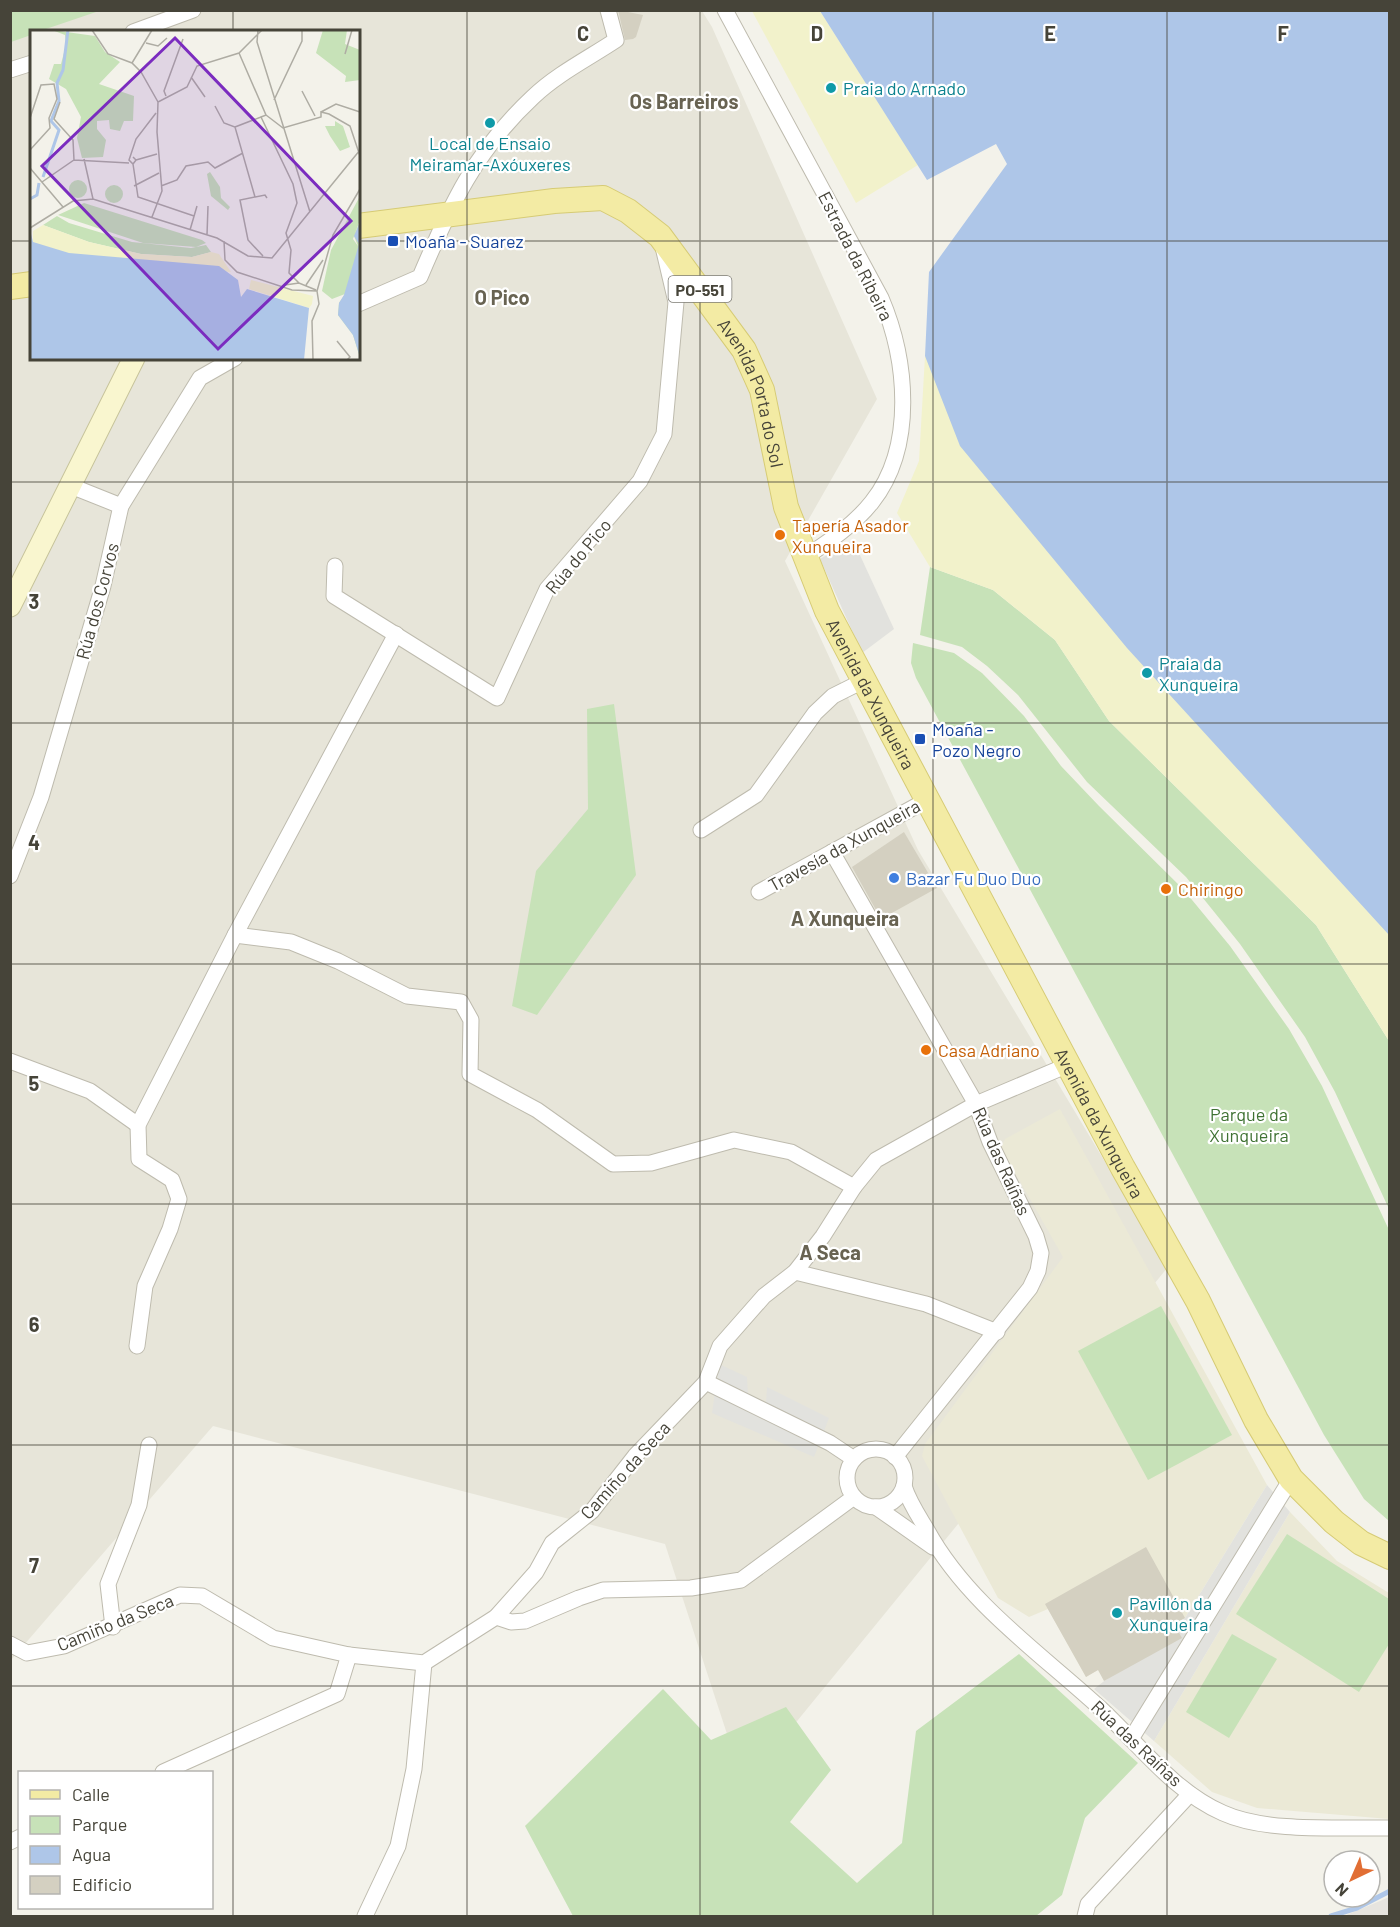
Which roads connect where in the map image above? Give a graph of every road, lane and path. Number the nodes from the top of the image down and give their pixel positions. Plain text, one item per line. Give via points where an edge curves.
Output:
1 (193, 10) edge
2 (608, 10) edge
3 (725, 10) edge
4 (138, 30) edge
5 (30, 64) edge
6 (10, 70) edge
7 (447, 214) junction
8 (360, 226) edge
9 (660, 236) junction
10 (30, 284) edge
11 (10, 287) edge
12 (360, 303) edge
13 (133, 360) edge
14 (232, 360) edge
15 (71, 486) junction
16 (120, 506) junction
17 (804, 558) junction
18 (335, 566) dead end
19 (10, 606) edge
20 (396, 634) junction
21 (863, 681) junction
22 (929, 799) junction
23 (701, 830) dead end
24 (832, 852) junction
25 (10, 876) edge
26 (759, 892) dead end
27 (235, 935) junction
28 (10, 1061) edge
29 (1068, 1065) junction
30 (976, 1104) junction
31 (138, 1125) junction
32 (854, 1187) junction
33 (795, 1272) junction
34 (997, 1332) junction
35 (137, 1346) dead end
36 (706, 1382) junction
37 (150, 1445) dead end
38 (895, 1457) junction
39 (854, 1460) junction
40 (1291, 1479) junction
41 (904, 1486) junction
42 (854, 1497) junction
43 (876, 1507) junction
44 (936, 1548) junction
45 (1389, 1557) edge
46 (496, 1617) junction
47 (113, 1627) junction
48 (10, 1644) edge
49 (349, 1655) junction
50 (424, 1664) junction
51 (1131, 1739) junction
52 (167, 1771) edge
53 (1190, 1794) junction
54 (1389, 1828) edge
55 (365, 1917) edge
56 (1085, 1917) edge

1 - 4 street
2 - 7 street via 616,40 534,95 480,154
3 - 17 street, Estrada da Ribeira via 881,298 891,320 901,366 901,426 896,452 883,482 873,501 854,520
5 - 6 street
7 - 8 main road, Avenida Porta do Sol / PO-551
7 - 9 main road, Avenida Porta do Sol / PO-551 via 603,198 628,211
7 - 12 street via 420,277
9 - 17 main road, Avenida Porta do Sol / PO-551 via 744,350 762,390 786,507
9 - 20 street, Rúa do Pico via 676,302 664,434 639,481 547,589 497,698
10 - 11 main road
13 - 15 street
14 - 16 street, Rúa dos Corvos via 200,378
15 - 16 street
15 - 19 street
16 - 25 street, Rúa dos Corvos via 103,586 41,797
17 - 21 main road, Avenida da Xunqueira / PO-551
18 - 20 street, Rúa do Pico via 334,596
20 - 27 street
21 - 22 main road, Avenida da Xunqueira / PO-551
21 - 23 street via 833,696 815,713 756,795
22 - 24 street, Travesía da Xunqueira
22 - 29 main road, Avenida da Xunqueira / PO-551
24 - 26 street, Travesía da Xunqueira
24 - 30 street, Rúa das Raíñas
27 - 31 street
27 - 32 street via 291,942 407,996 462,1002 471,1020 470,1074 537,1110 613,1164 651,1163 734,1140 791,1152
28 - 31 street via 90,1091
29 - 30 street, Camiño da Seca
29 - 40 main road, Avenida da Xunqueira / PO-551
30 - 32 street, Camiño da Seca via 876,1160
30 - 34 street, Rúa das Raíñas via 1041,1253 1030,1288
31 - 35 street via 140,1159 172,1180 179,1198 145,1286
32 - 33 street, Camiño da Seca
33 - 34 street via 926,1304
33 - 36 street, Camiño da Seca via 764,1296 720,1346
34 - 38 street, Rúa das Raíñas
36 - 39 street via 830,1443
36 - 46 street, Camiño da Seca via 635,1456 592,1511 552,1543 536,1572
37 - 47 street via 139,1505 108,1584
38 - 39 street via 879,1449 869,1450
38 - 41 street via 905,1475
39 - 42 street via 847,1474
40 - 45 main road, Avenida da Xunqueira / PO-551 via 1334,1522 1361,1543
40 - 51 street
41 - 43 street via 894,1501
41 - 44 street, Rúa das Raíñas
42 - 43 street
42 - 46 street via 741,1580 691,1588 603,1590 525,1621
43 - 44 street, Rúa das Raíñas
44 - 51 street, Rúa das Raíñas via 992,1613
46 - 50 street, Camiño da Seca
47 - 48 street, Camiño da Seca via 64,1646 27,1653
47 - 49 street, Camiño da Seca via 192,1593 273,1638
49 - 50 street, Camiño da Seca
49 - 52 street via 337,1694
50 - 55 street via 414,1769 398,1846
51 - 53 street, Rúa das Raíñas
53 - 54 street, Rúa das Raíñas via 1222,1813 1252,1824
53 - 56 street via 1088,1904

